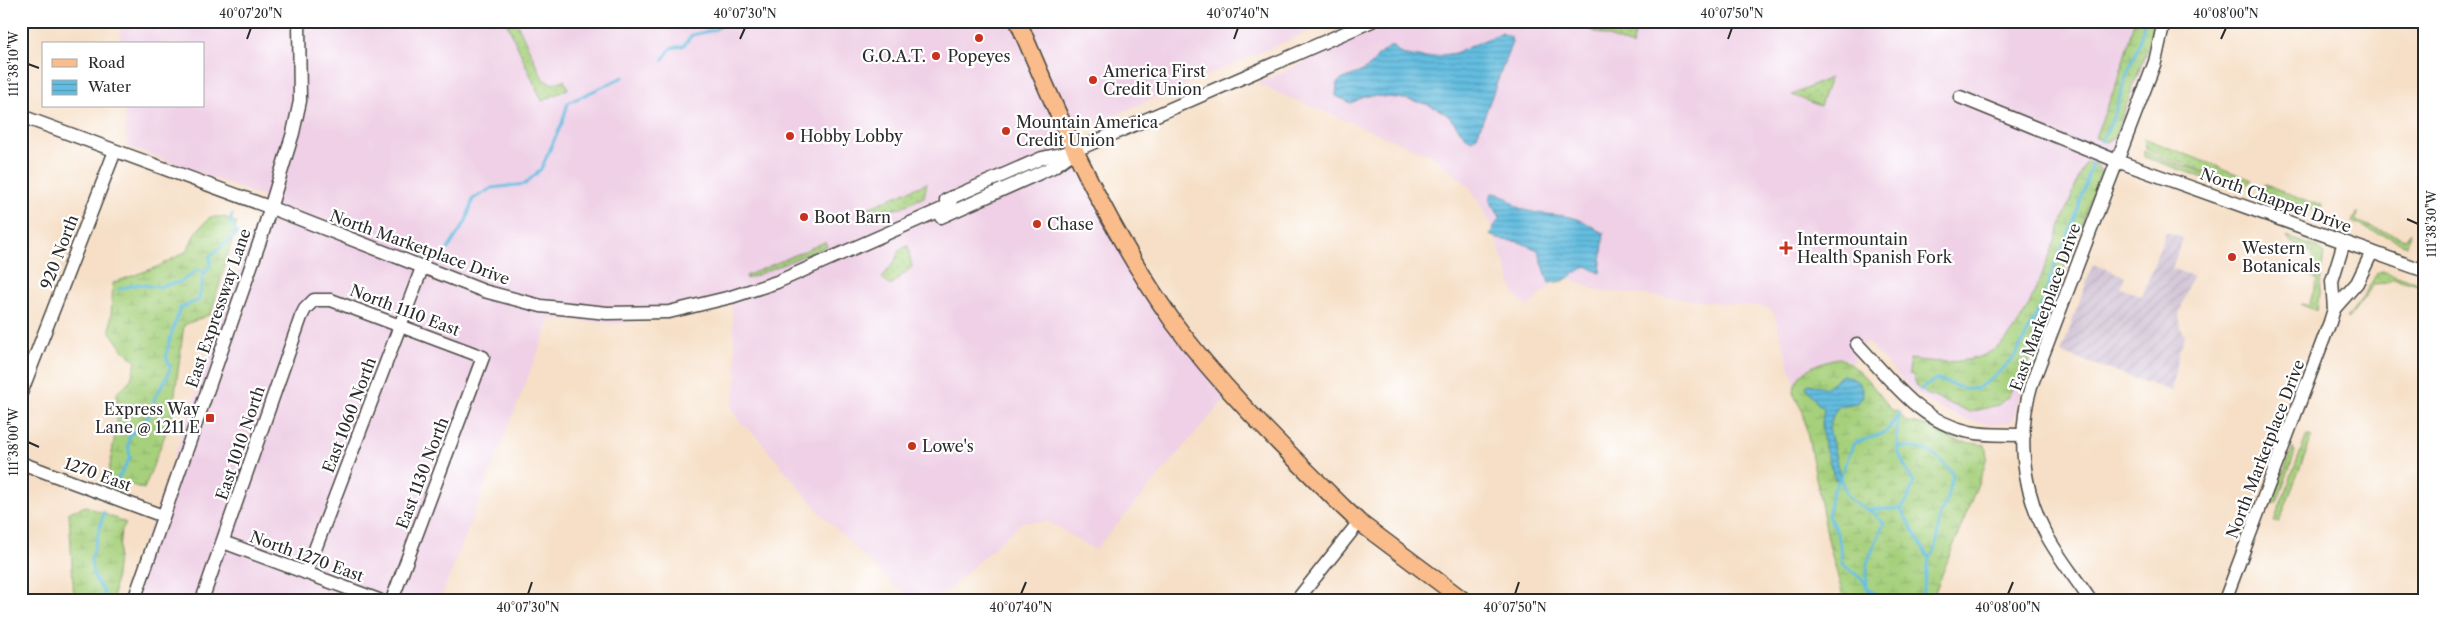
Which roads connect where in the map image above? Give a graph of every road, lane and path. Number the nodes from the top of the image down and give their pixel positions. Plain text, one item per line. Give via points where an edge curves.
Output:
1 (299, 21) edge
2 (1018, 21) edge
3 (1372, 21) edge
4 (2164, 21) edge
5 (1960, 97) dead end
6 (21, 116) edge
7 (115, 151) junction
8 (1074, 151) junction
9 (2117, 161) junction
10 (269, 207) junction
11 (901, 228) junction
12 (2344, 242) junction
13 (2372, 252) junction
14 (422, 268) junction
15 (2425, 271) edge
16 (314, 300) joint
17 (2334, 309) junction
18 (400, 326) junction
19 (1857, 344) dead end
20 (483, 357) joint
21 (21, 393) edge
22 (2024, 434) junction
23 (21, 462) edge
24 (164, 516) junction
25 (1360, 522) junction
26 (223, 542) junction
27 (306, 573) junction
28 (134, 600) edge
29 (202, 600) edge
30 (379, 600) edge
31 (392, 600) edge
32 (1297, 600) edge
33 (1463, 600) edge
34 (2090, 600) edge
35 (2225, 600) edge

1 - 10 street, East Expressway Lane via 300,101
2 - 8 main road
3 - 8 street, North Marketplace Drive
4 - 9 street, East Marketplace Drive via 2155,62
5 - 9 street, North Chappel Drive
6 - 7 street, North Marketplace Drive
7 - 10 street, North Marketplace Drive
7 - 21 street, 920 North
8 - 11 street, North Marketplace Drive via 1053,167 912,229
8 - 11 street, North Marketplace Drive via 1048,156 952,197 949,206
8 - 25 main road via 1112,222 1175,324 1231,392
9 - 12 street, North Chappel Drive
9 - 22 street, East Marketplace Drive via 2031,386
10 - 14 street, North Marketplace Drive
10 - 24 street, East Expressway Lane
11 - 14 street, North Marketplace Drive via 768,285 669,312 607,313 541,306 484,291
12 - 13 street, North Chappel Drive
12 - 17 street via 2332,282
13 - 15 street, North Chappel Drive
13 - 17 street via 2357,283
14 - 18 street, East 1060 North
16 - 18 street, North 1110 East via 332,300
16 - 26 street, East 1010 North via 305,309 296,329
17 - 35 street, North Marketplace Drive
18 - 20 street, North 1110 East
18 - 27 street, East 1060 North
19 - 22 street via 1897,389 1935,418 1969,432
20 - 31 street, East 1130 North
22 - 34 street, East Marketplace Drive via 2025,469 2039,519
23 - 24 street, 1270 East
24 - 28 street, East Expressway Lane
25 - 32 street
25 - 33 main road
26 - 27 street, North 1270 East
26 - 29 street, East 1010 North
27 - 30 street, North 1270 East

